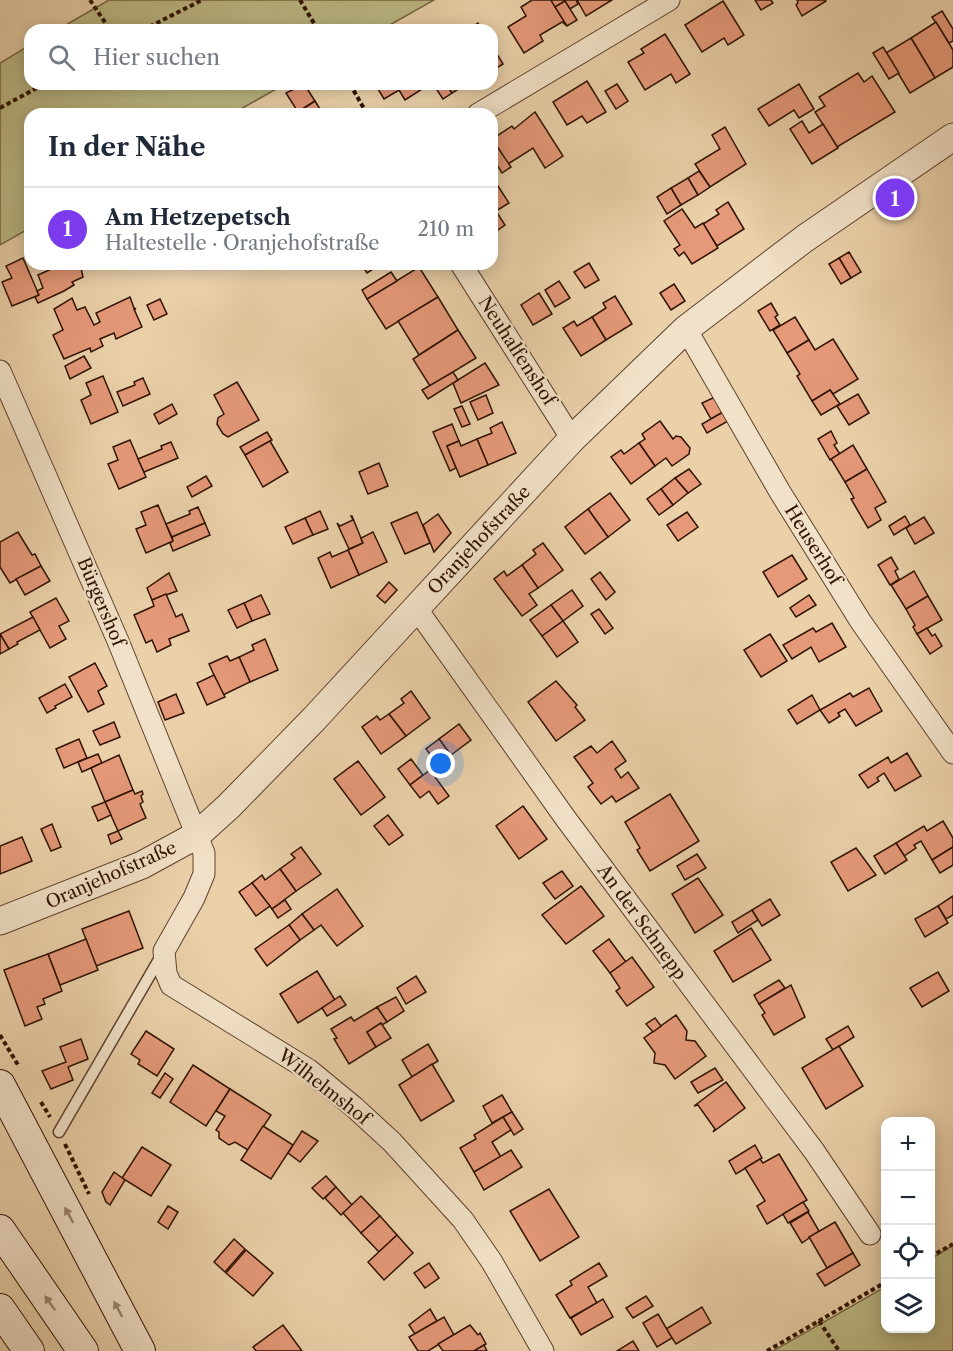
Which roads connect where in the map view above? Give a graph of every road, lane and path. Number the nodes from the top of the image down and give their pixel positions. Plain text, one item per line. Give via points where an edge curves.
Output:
1 (90, 0) edge
2 (202, 0) edge
3 (300, 0) edge
4 (669, 0) edge
5 (106, 24) edge
6 (156, 24) edge
7 (314, 24) edge
8 (33, 90) edge
9 (353, 90) edge
10 (0, 108) edge
11 (364, 108) edge
12 (488, 108) edge
13 (953, 137) edge
14 (465, 270) edge
15 (686, 329) junction
16 (0, 371) edge
17 (573, 439) junction
18 (416, 608) junction
19 (953, 753) edge
20 (197, 835) junction
21 (0, 921) edge
22 (164, 951) junction
23 (0, 1085) edge
24 (59, 1132) dead end
25 (0, 1230) edge
26 (870, 1234) dead end
27 (953, 1244) edge
28 (935, 1254) edge
29 (881, 1284) edge
30 (0, 1309) edge
31 (819, 1321) junction
32 (29, 1351) edge
33 (83, 1351) edge
34 (140, 1351) edge
35 (543, 1351) edge
36 (767, 1351) edge
37 (838, 1351) edge

1 - 5 path
2 - 6 path
3 - 7 path
4 - 12 street
8 - 10 path
9 - 11 path
13 - 15 street, Oranjehofstraße via 804,238
14 - 17 street, Neuhalfenshof
15 - 17 street, Oranjehofstraße
15 - 19 street, Heuserhof via 861,622
16 - 20 street, Bürgershof via 118,641
17 - 18 street, Oranjehofstraße
18 - 20 street, Oranjehofstraße via 308,726
18 - 26 street, An der Schnepp via 566,819 814,1151
20 - 21 street, Oranjehofstraße via 142,865
20 - 22 street via 204,853 204,874
22 - 24 lane
22 - 35 street, Wilhelmshof via 171,986 309,1070 392,1142 463,1220
34 -> 23 main road
33 -> 25 main road
27 - 28 path
29 - 31 path
30 - 32 main road
31 - 36 path
31 - 37 path

